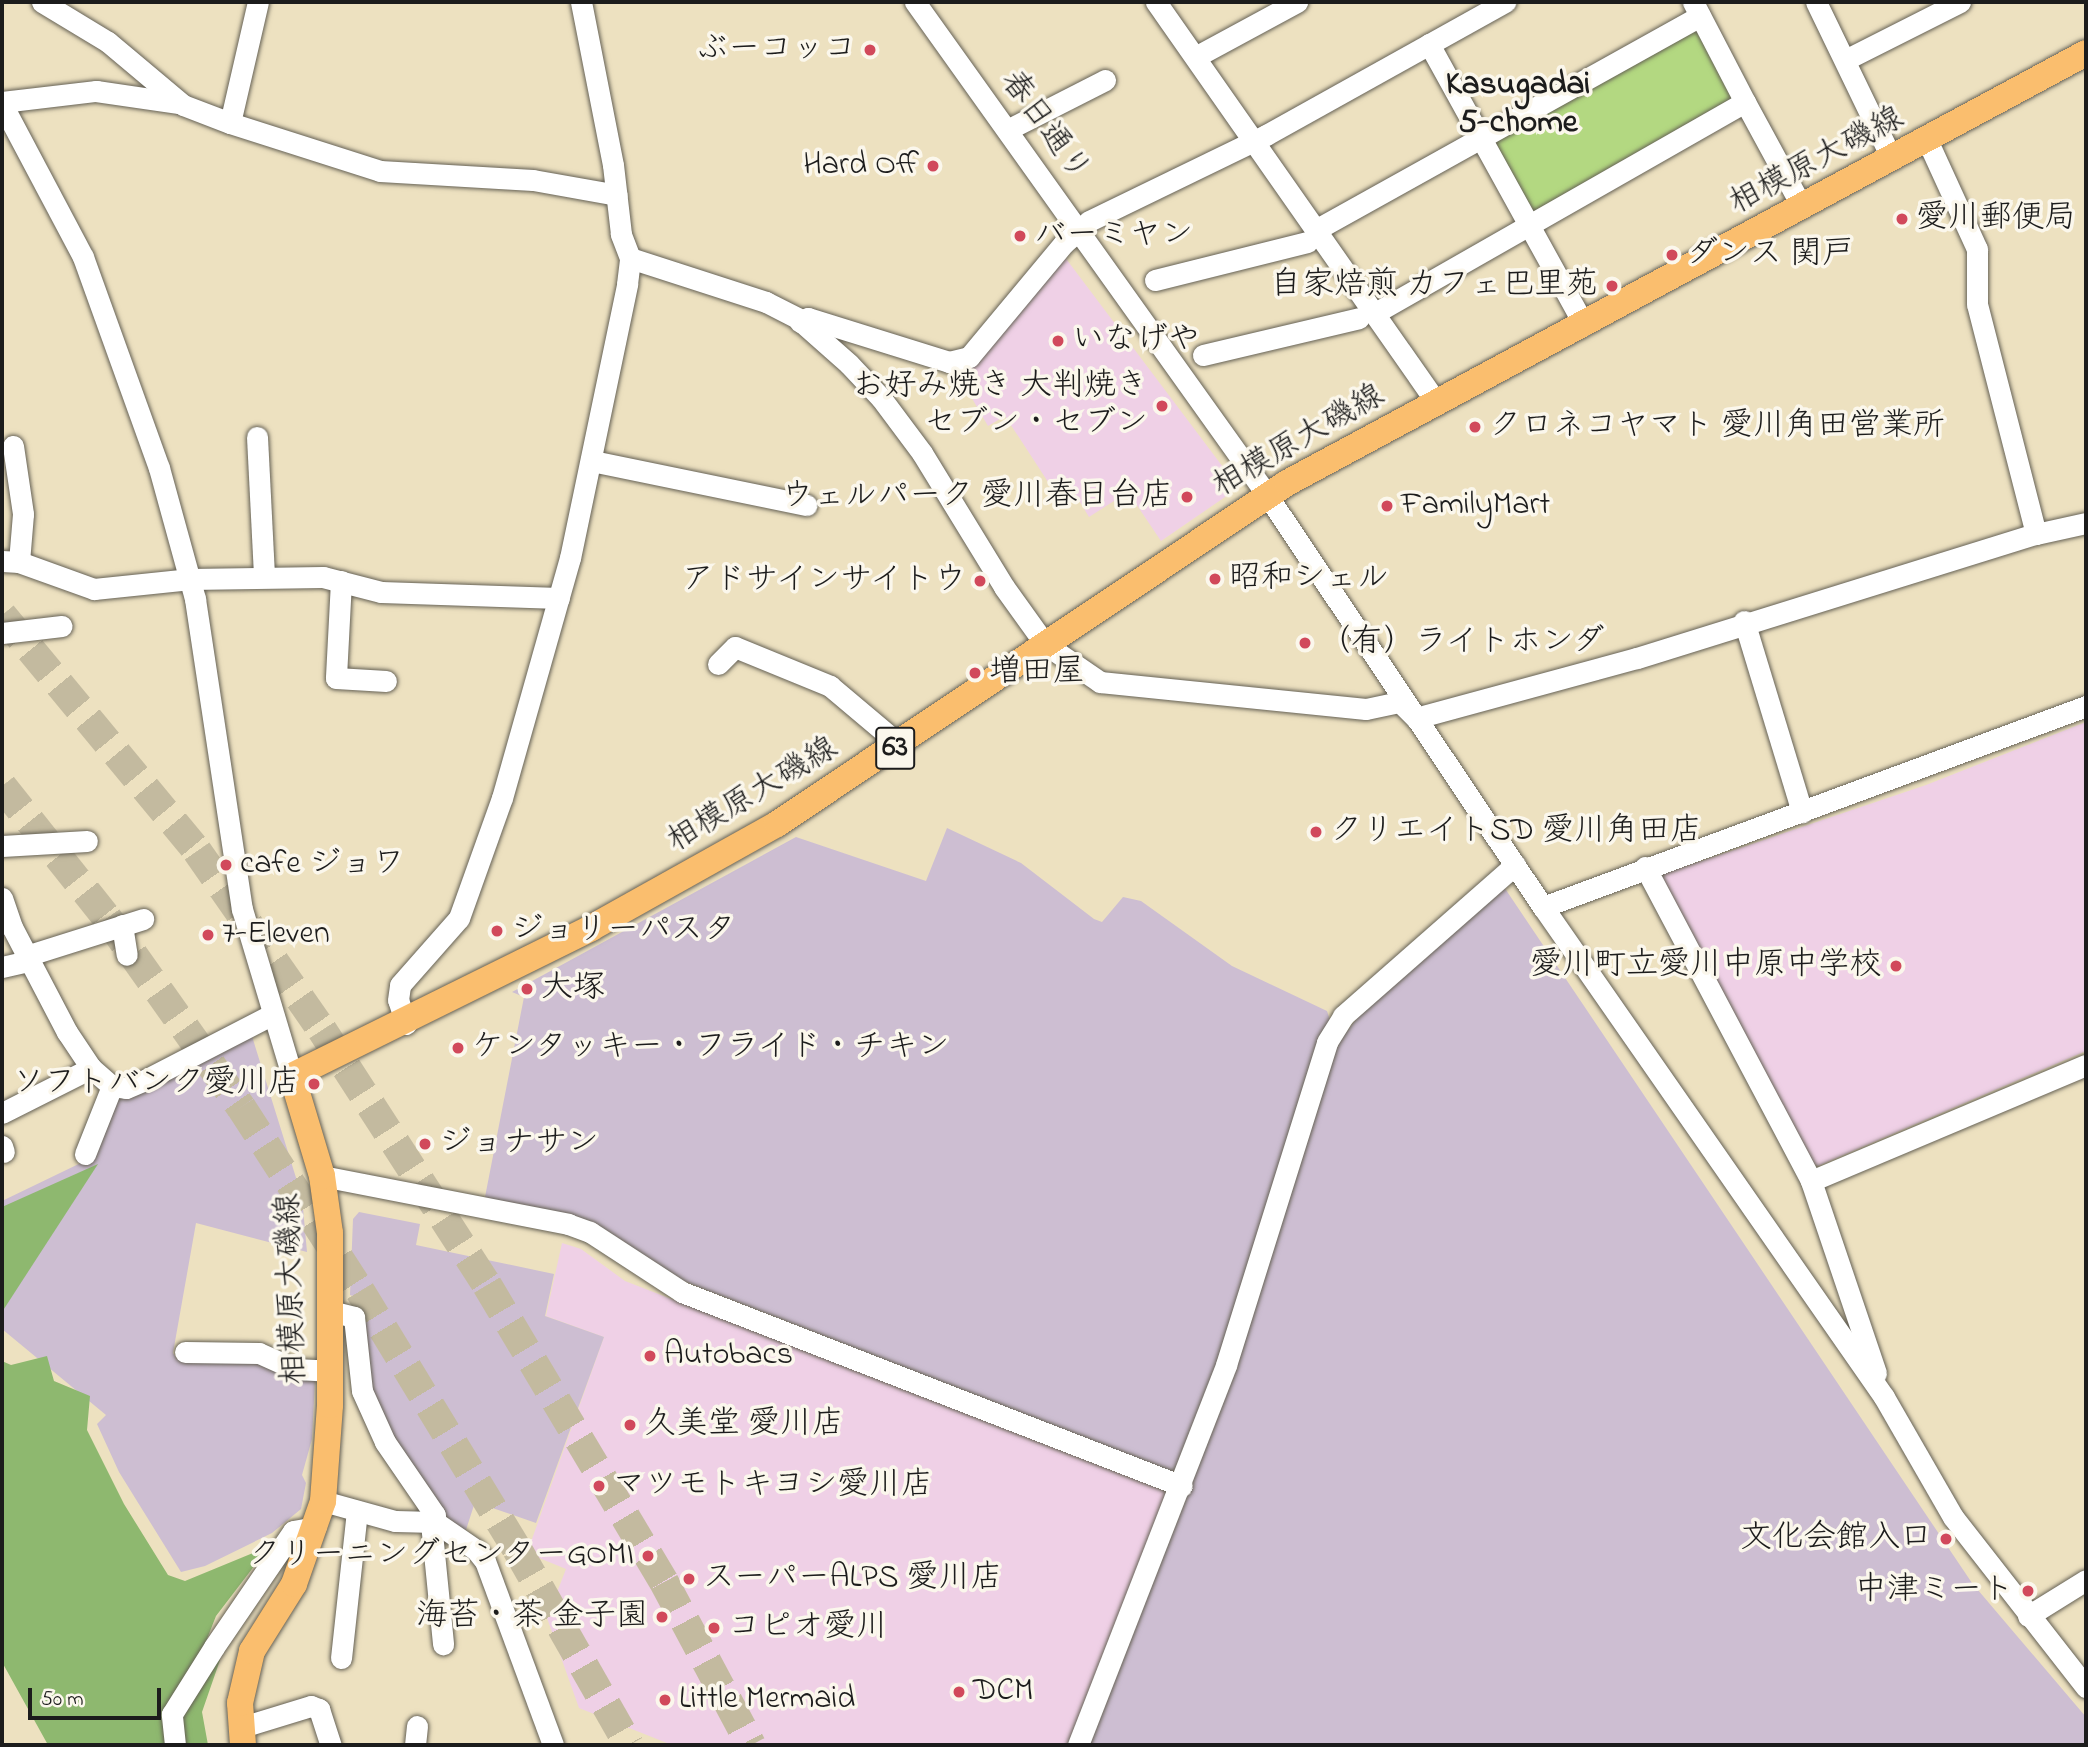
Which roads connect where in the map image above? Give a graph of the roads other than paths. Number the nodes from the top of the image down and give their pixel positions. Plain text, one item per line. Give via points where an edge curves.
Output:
1 (42, 2) edge
2 (258, 2) edge
3 (581, 2) edge
4 (915, 2) edge
5 (1156, 2) edge
6 (1505, 2) edge
7 (1816, 2) edge
8 (1960, 2) edge
9 (1288, 4) edge
10 (1697, 9) edge
11 (1429, 44) junction
12 (2086, 53) edge
13 (1197, 56) junction
14 (1845, 60) junction
15 (1105, 80) dead end
16 (1745, 102) junction
17 (2, 103) edge
18 (183, 105) junction
19 (230, 123) junction
20 (1007, 130) junction
21 (1482, 136) junction
22 (1256, 139) junction
23 (1927, 140) junction
24 (1892, 159) junction
25 (617, 195) junction
26 (1802, 208) junction
27 (1530, 226) junction
28 (1079, 230) junction
29 (1313, 235) junction
30 (630, 258) junction
31 (1155, 280) dead end
32 (1367, 315) junction
33 (800, 322) junction
34 (1584, 325) junction
35 (1203, 355) dead end
36 (1437, 403) junction
37 (257, 437) dead end
38 (10, 457) edge
39 (592, 461) junction
40 (1267, 495) junction
41 (807, 505) dead end
42 (2086, 523) edge
43 (2036, 534) junction
44 (10, 561) edge
45 (264, 577) junction
46 (190, 579) junction
47 (341, 581) junction
48 (559, 598) junction
49 (1744, 621) junction
50 (62, 626) dead end
51 (2, 633) edge
52 (1045, 644) junction
53 (718, 664) dead end
54 (387, 681) dead end
55 (2086, 706) edge
56 (1416, 718) junction
57 (900, 745) junction
58 (1802, 812) junction
59 (87, 841) dead end
60 (2, 846) edge
61 (1515, 865) junction
62 (1645, 867) junction
63 (2, 898) edge
64 (1543, 908) junction
65 (143, 919) dead end
66 (122, 925) junction
67 (127, 954) dead end
68 (27, 958) junction
69 (2, 967) edge
70 (271, 1015) junction
71 (406, 1024) junction
72 (2086, 1065) edge
73 (91, 1068) junction
74 (292, 1076) junction
75 (112, 1086) junction
76 (2, 1113) edge
77 (85, 1154) dead end
78 (322, 1176) junction
79 (1811, 1181) junction
80 (330, 1311) junction
81 (185, 1352) dead end
82 (330, 1371) junction
83 (1884, 1397) junction
84 (1182, 1486) junction
85 (323, 1501) junction
86 (357, 1511) junction
87 (433, 1523) junction
88 (316, 1527) junction
89 (2086, 1580) edge
90 (2028, 1616) junction
91 (443, 1644) dead end
92 (341, 1658) dead end
93 (2086, 1687) edge
94 (241, 1736) edge
95 (175, 1745) edge
96 (331, 1745) edge
97 (553, 1745) edge
98 (1078, 1745) edge

1 - 18 street via 108,42
2 - 19 street
3 - 25 street
4 - 20 street, 春日通り
5 - 13 street
6 - 11 street
7 - 14 street
8 - 14 street
9 - 13 street
10 - 16 street
10 - 21 street
11 - 21 street
11 - 22 street
12 - 23 main road, 相模原大磯線 / 63
13 - 22 street
14 - 24 street
15 - 20 street
16 - 26 street
16 - 27 street
17 - 18 street via 96,91 134,93
17 - 46 street via 83,257 159,468
18 - 19 street
19 - 25 street via 380,171 533,180
20 - 28 street, 春日通り
21 - 27 street
21 - 29 street
22 - 28 street
22 - 29 street
23 - 24 main road, 相模原大磯線 / 63
23 - 43 street via 1977,249 1980,321
24 - 26 main road, 相模原大磯線 / 63
25 - 30 street via 621,234
26 - 34 main road, 相模原大磯線 / 63
27 - 32 street
27 - 34 street
28 - 33 street via 969,356 949,362 808,318
28 - 40 street, 春日通り
29 - 31 street
29 - 32 street
30 - 33 street via 766,302
30 - 39 street
32 - 35 street
32 - 36 street
33 - 52 street via 881,398
34 - 36 main road, 相模原大磯線 / 63
36 - 40 main road, 相模原大磯線 / 63
37 - 45 street
38 - 44 street via 23,514
39 - 41 street
39 - 48 street
40 - 52 main road, 相模原大磯線 / 63
40 - 56 street, 春日通り
42 - 43 street
43 - 49 street
44 - 46 street via 94,589
45 - 46 street
45 - 47 street
46 - 70 street via 242,909
47 - 48 street via 382,592
47 - 54 street via 336,678
48 - 71 street via 502,798 466,904 446,935 400,985 398,1000
49 - 56 street via 1637,658
49 - 58 street
50 - 51 street
52 - 56 street via 1100,682 1366,709 1400,702
52 - 57 main road, 相模原大磯線 / 63
53 - 57 street via 735,647 830,686
55 - 58 street
56 - 61 street, 春日通り
57 - 71 main road, 相模原大磯線 / 63 via 766,830 591,929
58 - 62 street
59 - 60 street
61 - 64 street, 春日通り
61 - 84 street via 1343,1016 1327,1042 1285,1184
62 - 64 street
62 - 79 street
63 - 68 street
64 - 83 street, 春日通り
65 - 66 street
66 - 67 street
66 - 68 street
68 - 69 street
68 - 73 street
70 - 74 street
70 - 75 street via 145,1080 126,1088
71 - 74 main road, 相模原大磯線 / 63
72 - 79 street
73 - 75 street
73 - 76 street
74 - 78 main road, 相模原大磯線
75 - 77 street
78 - 80 main road, 相模原大磯線 via 330,1233
78 - 84 street via 568,1224 590,1233 682,1292
79 - 83 street
80 - 82 main road, 相模原大磯線
80 - 87 street via 354,1317 357,1364 371,1417 435,1515
81 - 82 street via 259,1353 295,1369
82 - 85 main road, 相模原大磯線
83 - 90 street via 1953,1517
84 - 98 street
85 - 86 street
85 - 88 main road, 相模原大磯線
86 - 87 street via 395,1521
86 - 92 street via 352,1628
87 - 91 street
87 - 97 street via 476,1550 485,1561
88 - 94 main road, 相模原大磯線 via 294,1584 251,1651 244,1676
88 - 95 street via 293,1531 214,1647 173,1714
89 - 90 street
90 - 93 street
94 - 96 street via 311,1706 319,1709

